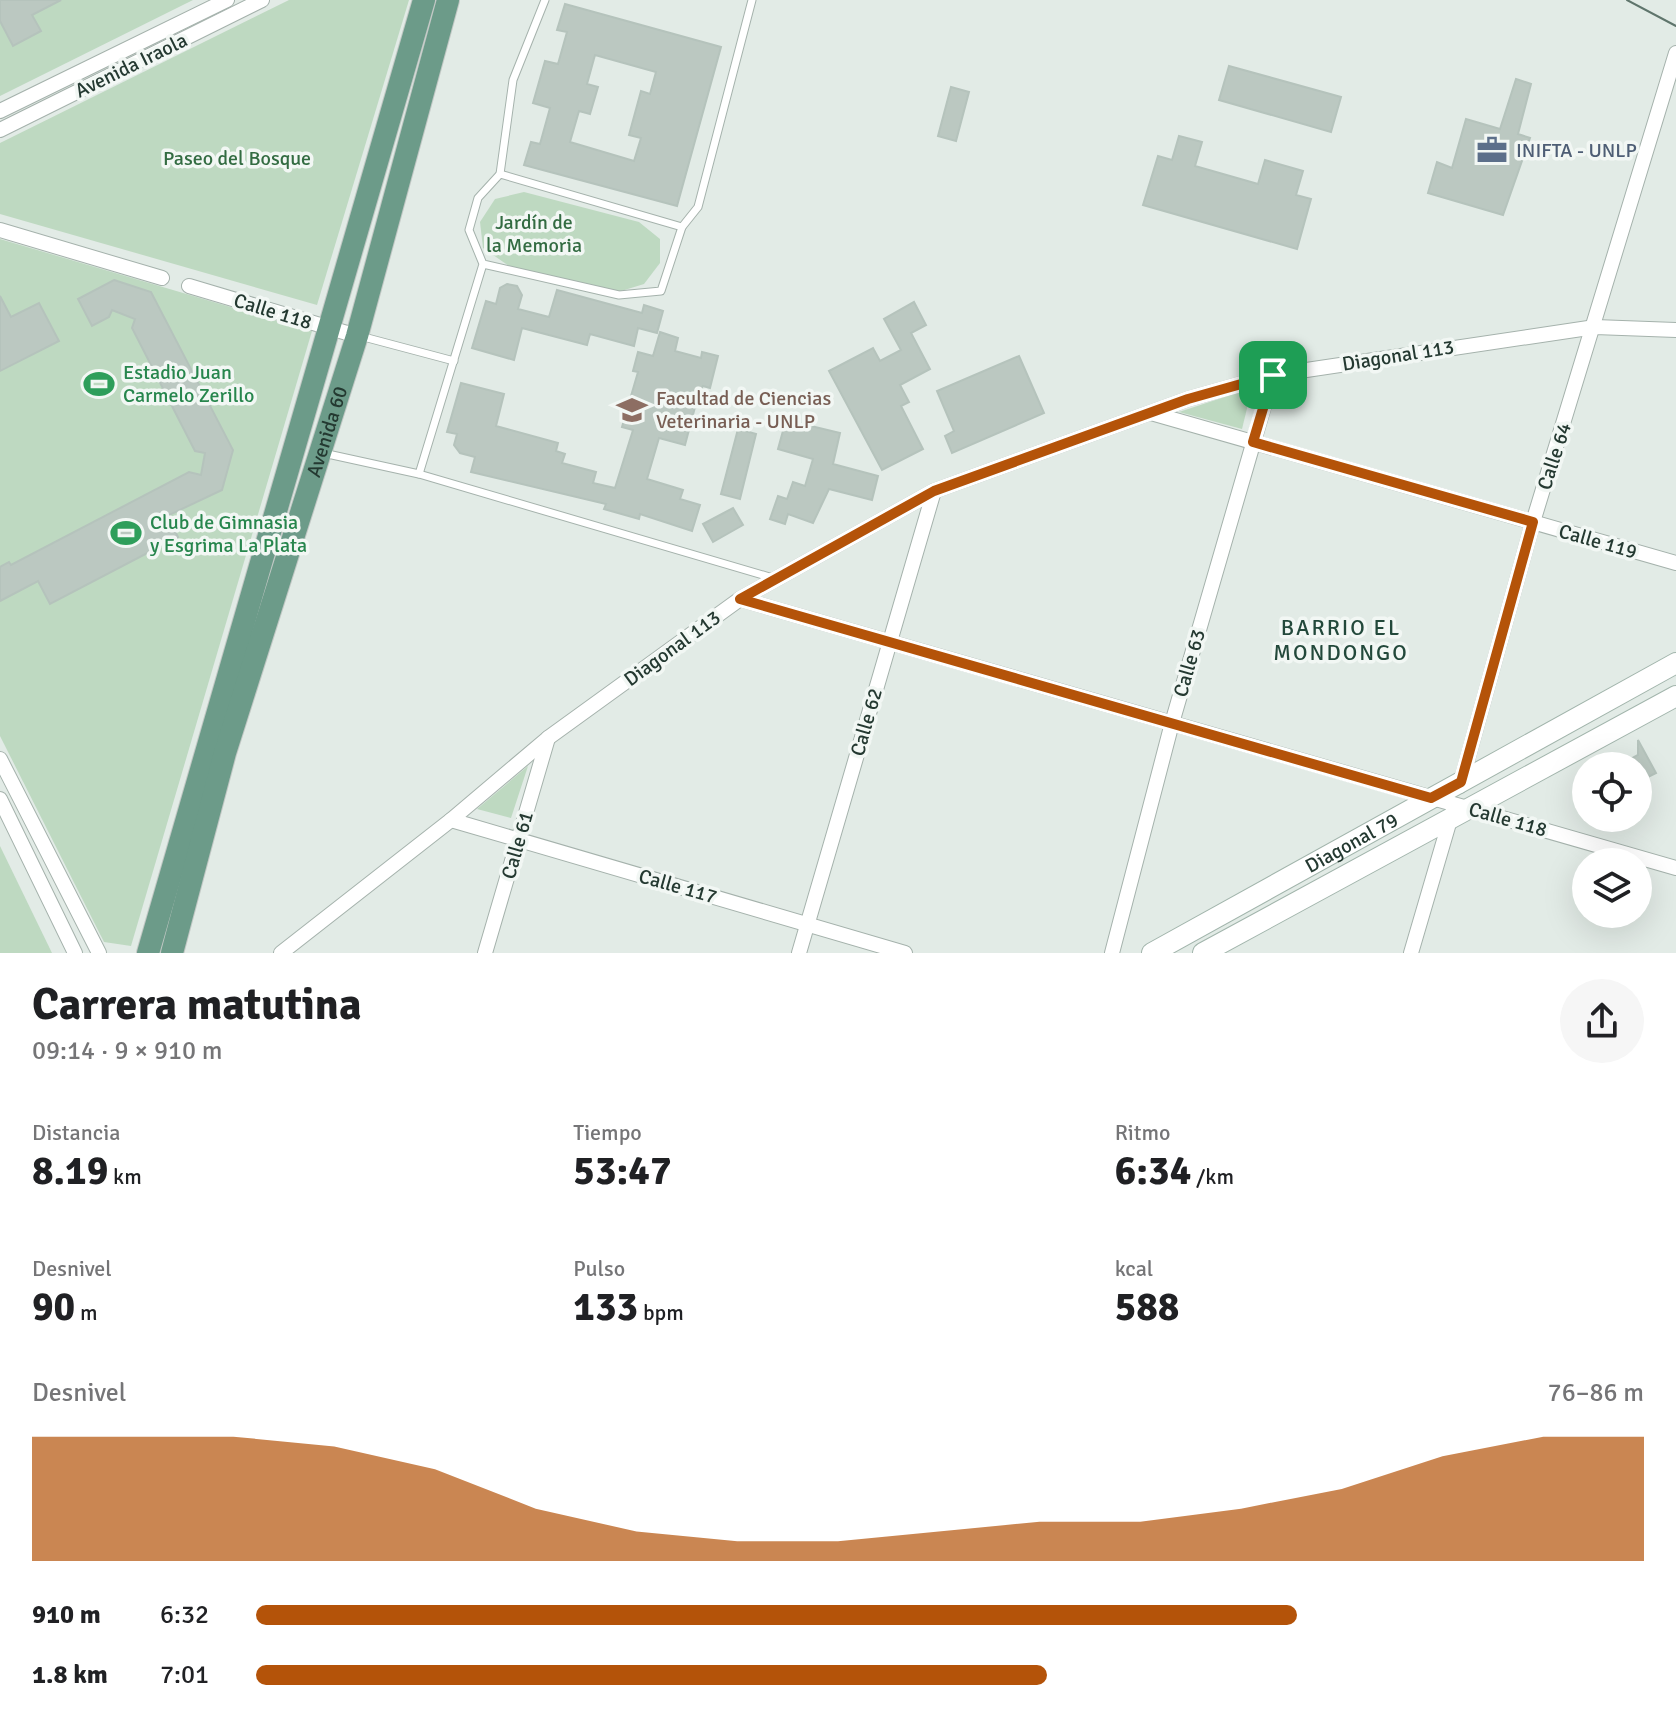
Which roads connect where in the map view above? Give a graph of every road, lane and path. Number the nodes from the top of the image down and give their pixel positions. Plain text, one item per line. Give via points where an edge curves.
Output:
1 (227, 0) edge
2 (262, 0) edge
3 (424, 0) edge
4 (448, 0) edge
5 (545, 0) edge
6 (752, 0) edge
7 (1676, 53) edge
8 (0, 111) edge
9 (0, 130) edge
10 (500, 174) junction
11 (682, 227) junction
12 (0, 230) edge
13 (483, 264) junction
14 (162, 278) dead end
15 (189, 286) dead end
16 (1595, 327) junction
17 (330, 328) junction
18 (1676, 330) edge
19 (357, 336) junction
20 (454, 361) junction
21 (1273, 375) junction
22 (1151, 413) junction
23 (1253, 442) junction
24 (321, 453) junction
25 (419, 474) junction
26 (934, 491) junction
27 (1533, 522) junction
28 (1676, 563) edge
29 (776, 579) junction
30 (740, 599) junction
31 (890, 642) junction
32 (1676, 663) edge
33 (1676, 696) edge
34 (1172, 723) junction
35 (548, 738) junction
36 (0, 759) edge
37 (1461, 782) junction
38 (1431, 798) junction
39 (0, 799) edge
40 (1458, 810) junction
41 (451, 820) junction
42 (518, 840) junction
43 (1676, 868) edge
44 (807, 923) junction
45 (75, 953) edge
46 (99, 953) edge
47 (148, 953) edge
48 (172, 953) edge
49 (281, 953) edge
50 (485, 953) edge
51 (799, 953) edge
52 (905, 953) edge
53 (1112, 953) edge
54 (1152, 953) edge
55 (1203, 953) edge
56 (1411, 953) edge

1 - 8 street
2 - 9 street, Avenida Iraola
3 - 17 main road, Avenida 60
4 - 19 main road, Avenida 60
5 - 10 lane via 513,80
6 - 11 lane via 698,207
7 - 16 street, Calle 64
10 - 11 lane
10 - 13 lane via 478,198 469,230
11 - 13 lane via 661,291 619,295
12 - 14 street
13 - 20 lane
15 - 17 street, Calle 118
16 - 18 street, Diagonal 113
16 - 21 street, Diagonal 113
16 - 27 street, Calle 64
17 - 19 street, Calle 118
17 - 47 main road, Avenida 60
19 - 20 lane
19 - 24 main road, Avenida 60
20 - 25 lane
21 - 22 street, Diagonal 113
21 - 23 street, Calle 63
22 - 23 street, Calle 119
22 - 26 street, Diagonal 113
23 - 27 street, Calle 119
23 - 34 street, Calle 63
24 - 25 lane
24 - 48 main road, Avenida 60 via 225,753
25 - 29 lane
26 - 29 street, Diagonal 113
26 - 31 street, Calle 62
27 - 28 street, Calle 119
27 - 37 street, Calle 64
29 - 30 street, Diagonal 113
30 - 31 street, Calle 118
30 - 35 street, Diagonal 113
31 - 34 street, Calle 118
31 - 44 street, Calle 62
32 - 37 main road, Diagonal 79
33 - 40 main road, Diagonal 79
34 - 38 street, Calle 118
34 - 53 street, Calle 63
35 - 41 street, Diagonal 113
35 - 42 street, Calle 61
36 - 46 street
37 - 38 main road, Diagonal 79
37 - 40 street, Calle 64
38 - 40 street, Calle 118
38 - 54 main road, Diagonal 79
39 - 45 street
40 - 43 street, Calle 118
40 - 55 main road, Diagonal 79
40 - 56 street, Calle 64
41 - 42 street, Calle 117
41 - 49 street, Diagonal 113
42 - 44 street, Calle 117
42 - 50 street, Calle 61
44 - 51 street, Calle 62
44 - 52 street, Calle 117

